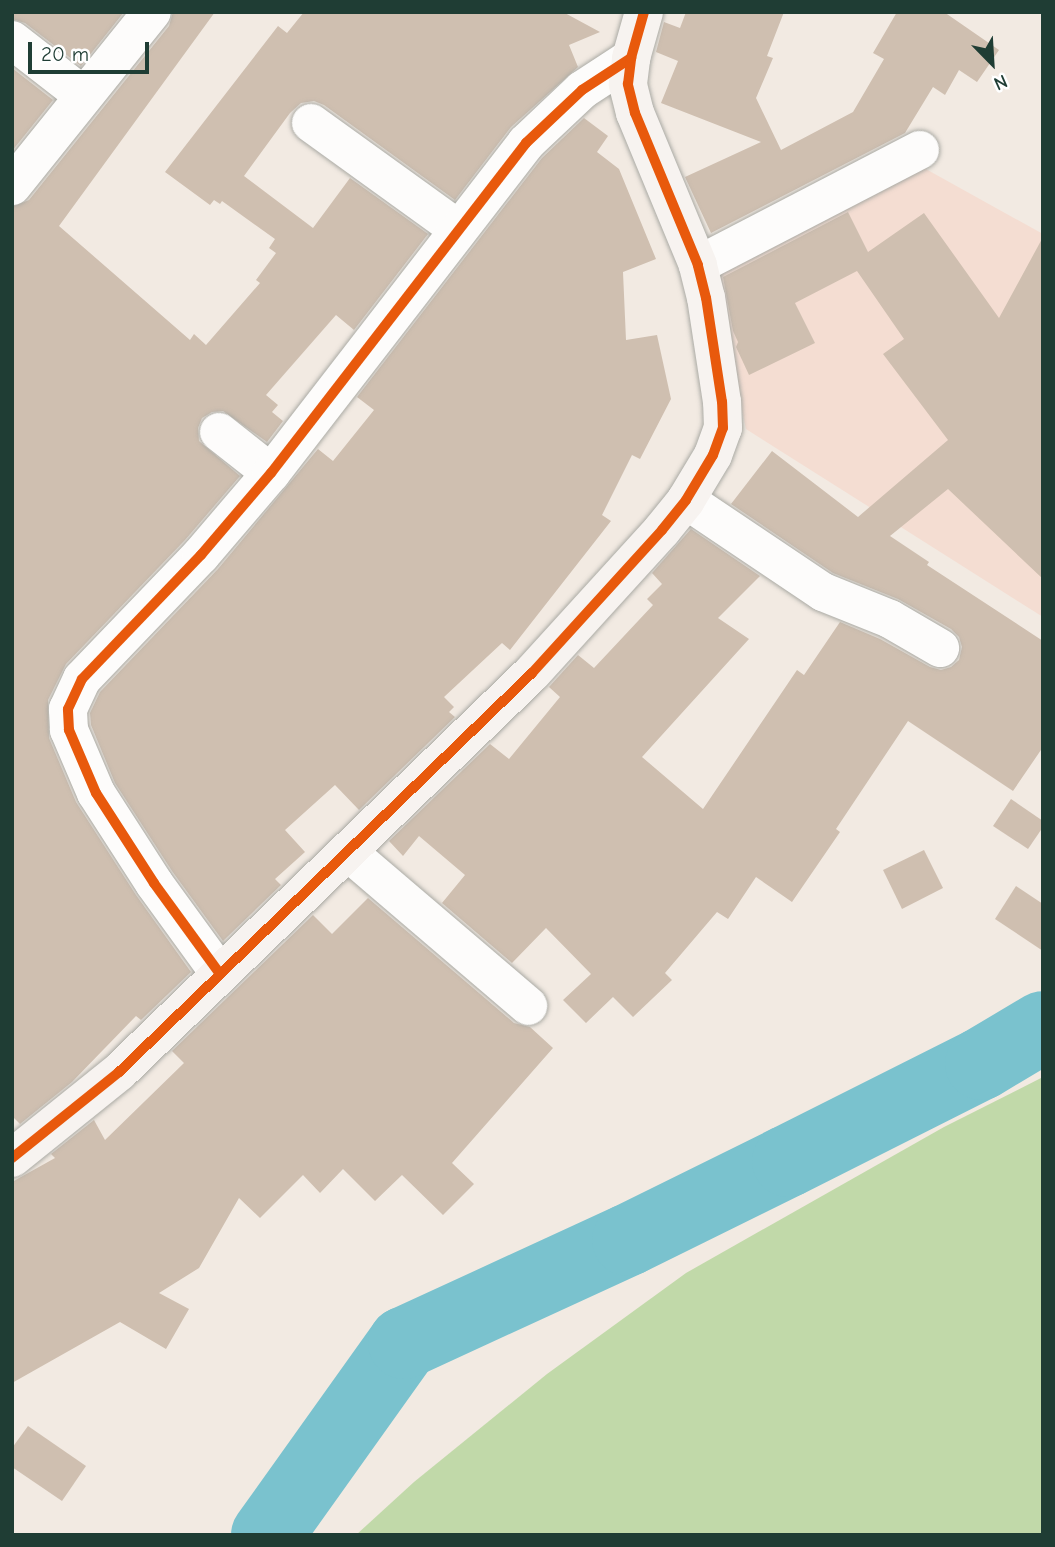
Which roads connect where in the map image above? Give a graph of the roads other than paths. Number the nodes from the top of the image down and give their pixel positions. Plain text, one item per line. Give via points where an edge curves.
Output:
1 (152, 12) edge
2 (644, 12) edge
3 (12, 40) edge
4 (631, 58) junction
5 (83, 95) junction
6 (312, 122) dead end
7 (920, 150) dead end
8 (13, 183) edge
9 (458, 229) junction
10 (698, 265) junction
11 (219, 432) dead end
12 (271, 473) junction
13 (686, 500) junction
14 (940, 648) dead end
15 (348, 852) junction
16 (220, 974) junction
17 (528, 1006) dead end
18 (12, 1158) edge

1 - 5 street
2 - 4 street
3 - 5 street
4 - 9 street via 558,110
4 - 10 street via 628,84 635,113
5 - 8 street
6 - 9 street
7 - 10 street
9 - 12 street
10 - 13 street via 723,428
11 - 12 street
12 - 16 street via 201,555 82,680 68,709 69,730 96,793
13 - 14 street via 823,592 891,619
13 - 15 street via 533,673
15 - 16 street
15 - 17 street
16 - 18 street via 119,1072

